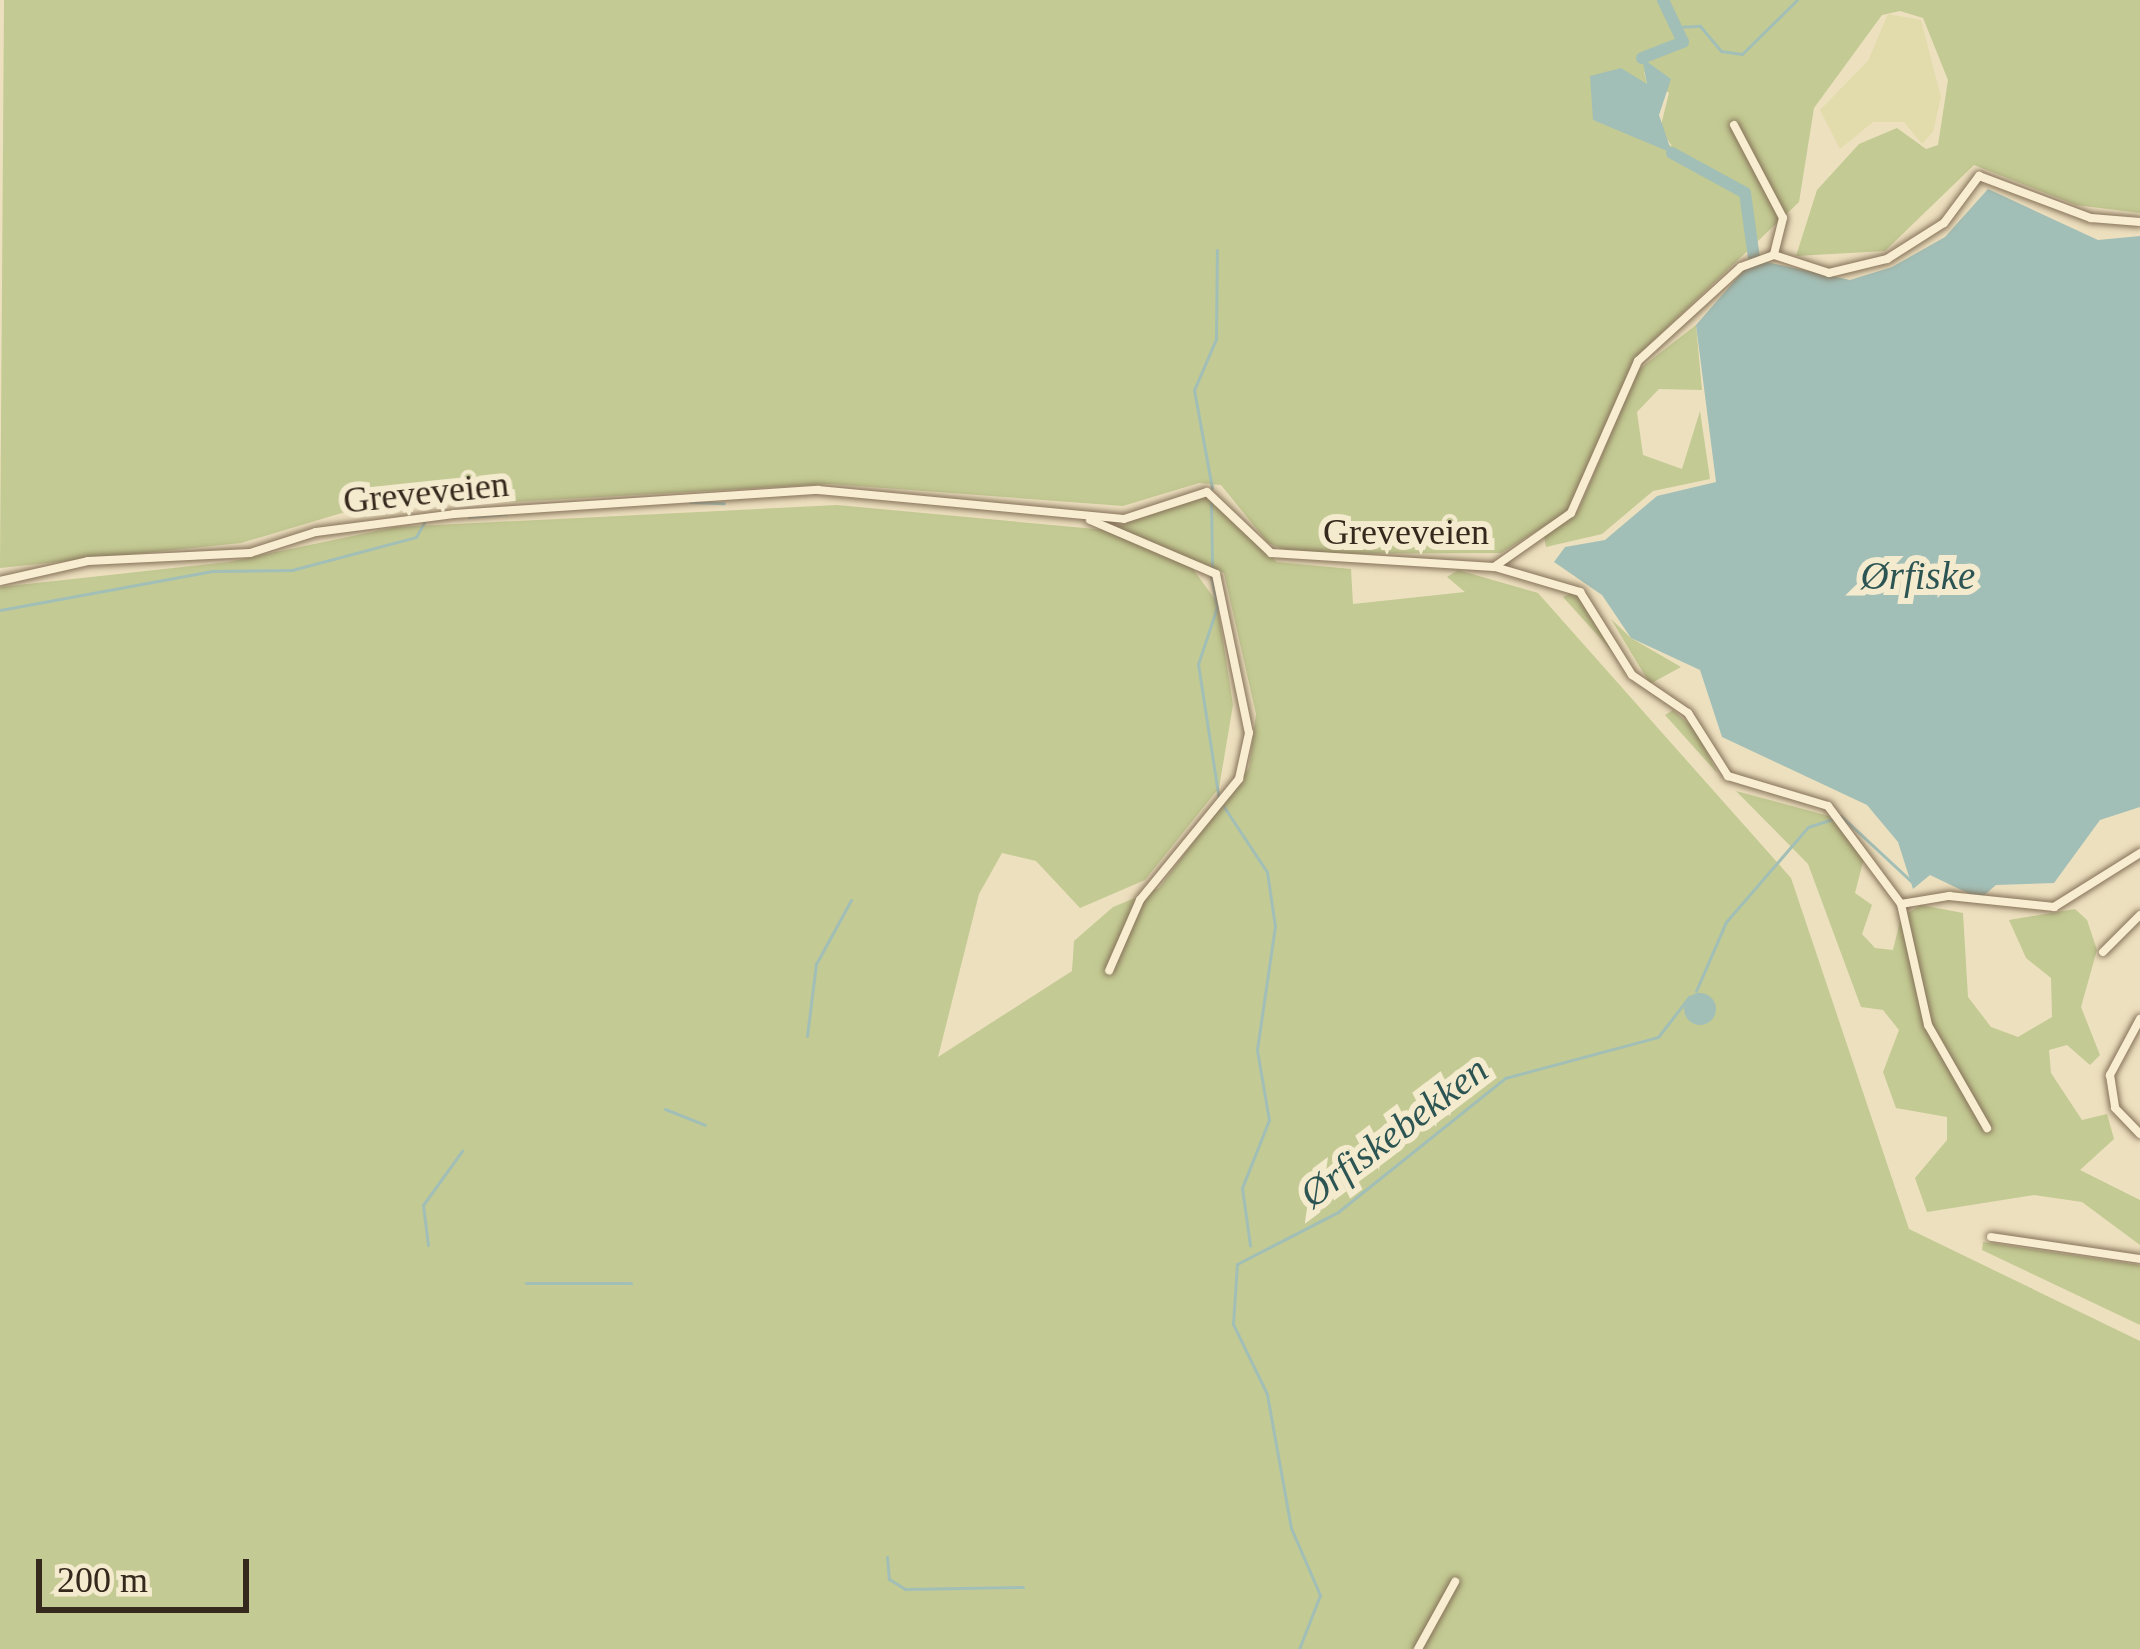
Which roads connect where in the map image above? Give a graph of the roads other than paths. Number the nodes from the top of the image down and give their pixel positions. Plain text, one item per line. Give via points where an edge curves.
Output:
1 (1734, 125) dead end
2 (2140, 222) edge
3 (1774, 255) junction
4 (1077, 516) junction
5 (1494, 566) junction
6 (0, 581) edge
7 (2140, 853) edge
8 (1899, 901) junction
9 (2140, 915) edge
10 (2103, 952) dead end
11 (1109, 971) dead end
12 (2140, 1019) edge
13 (1987, 1128) dead end
14 (2140, 1134) edge
15 (1990, 1237) dead end
16 (2140, 1259) edge
17 (1454, 1582) dead end
18 (1418, 1649) edge

1 - 3 street via 1783,218
2 - 3 street via 2091,218 1979,176 1944,223 1886,259 1829,273
3 - 5 street, Greveveien via 1753,262 1638,361 1571,513
4 - 5 street, Greveveien via 1138,519 1207,492 1271,553
4 - 6 street, Greveveien via 818,490 620,499 316,532 203,559 88,561
4 - 11 street, Greveveien via 1220,580 1249,715 1239,779 1140,900
5 - 8 street via 1580,592 1632,675 1688,713 1736,783 1817,799
7 - 8 street via 2054,907 1949,896
8 - 13 street via 1928,1025
9 - 10 street
12 - 14 street via 2110,1075 2115,1108
15 - 16 street
17 - 18 street

